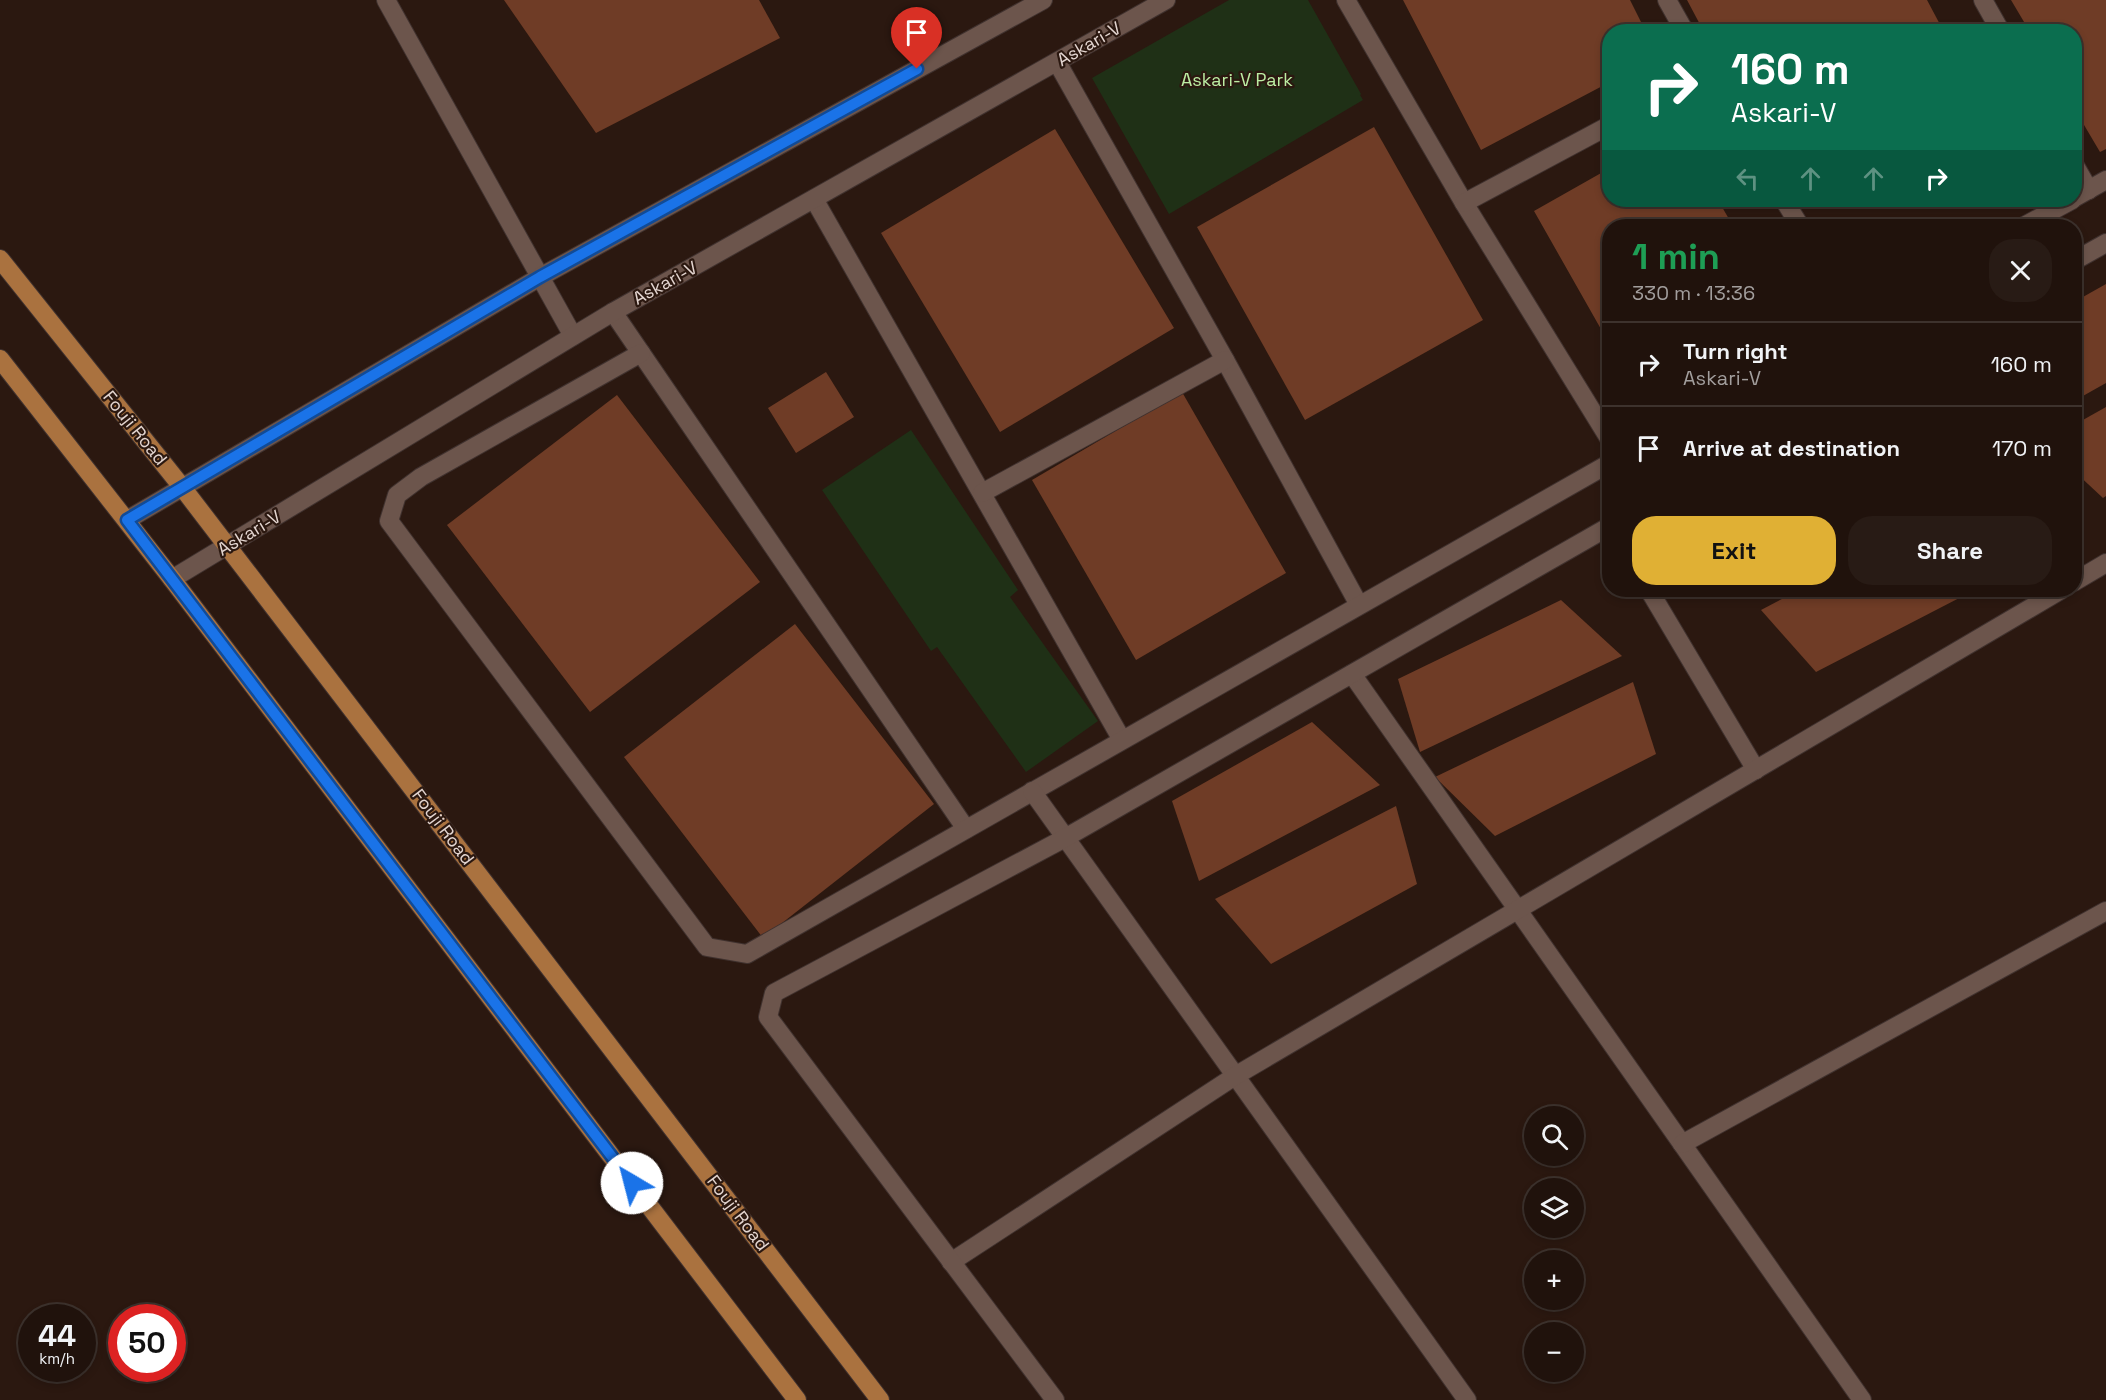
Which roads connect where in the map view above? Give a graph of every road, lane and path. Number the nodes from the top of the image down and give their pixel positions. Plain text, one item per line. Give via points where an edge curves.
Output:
1 (386, 0) edge
2 (1043, 0) edge
3 (1166, 0) edge
4 (1346, 0) edge
5 (1667, 0) edge
6 (1983, 0) edge
7 (1680, 24) edge
8 (1996, 24) edge
9 (1057, 62) junction
10 (1602, 129) edge
11 (2106, 180) edge
12 (2082, 194) edge
13 (814, 199) junction
14 (1464, 203) junction
15 (2058, 207) edge
16 (2037, 219) edge
17 (2106, 243) edge
18 (2082, 256) edge
19 (0, 259) edge
20 (540, 277) junction
21 (613, 312) junction
22 (573, 336) junction
23 (641, 352) junction
24 (0, 359) edge
25 (1225, 360) junction
26 (1602, 427) edge
27 (1602, 468) edge
28 (182, 487) junction
29 (982, 493) junction
30 (127, 520) junction
31 (1602, 531) edge
32 (228, 546) junction
33 (2106, 563) edge
34 (2082, 577) edge
35 (172, 579) junction
36 (1653, 597) edge
37 (2045, 597) edge
38 (1359, 605) junction
39 (1352, 674) junction
40 (1122, 740) junction
41 (1756, 770) junction
42 (1032, 791) junction
43 (966, 829) junction
44 (1065, 838) junction
45 (1517, 909) junction
46 (2106, 911) edge
47 (1235, 1076) junction
48 (1682, 1144) junction
49 (951, 1262) junction
50 (797, 1400) edge
51 (880, 1400) edge
52 (1055, 1400) edge
53 (1467, 1400) edge
54 (1862, 1400) edge

1 - 20 street
2 - 20 street
3 - 9 street, Askari-V
4 - 14 street
5 - 7 street
6 - 8 street
9 - 13 street, Askari-V
9 - 25 street
10 - 14 street
11 - 12 street
13 - 21 street, Askari-V
13 - 29 street
14 - 26 street
15 - 16 street
17 - 18 street
19 - 28 main road, Fouji Road
20 - 22 street
20 - 28 street
21 - 22 street, Askari-V
21 - 23 street
22 - 32 street, Askari-V
23 - 43 street
23 - 43 street via 421,477 397,495 388,521 707,947 747,954
24 - 30 main road
25 - 29 street
25 - 38 street
27 - 38 street
28 - 30 street
28 - 32 main road, Fouji Road
29 - 40 street
30 - 35 main road
31 - 39 street
32 - 35 street, Askari-V
32 - 51 main road, Fouji Road
33 - 34 street
35 - 50 main road
36 - 41 street
37 - 41 street
38 - 40 street
39 - 44 street
39 - 45 street
40 - 42 street
41 - 45 street
42 - 43 street
42 - 44 street
44 - 47 street
44 - 49 street via 774,993 768,1017
45 - 47 street
45 - 48 street
46 - 48 street
47 - 49 street
47 - 53 street
48 - 54 street
49 - 52 street

